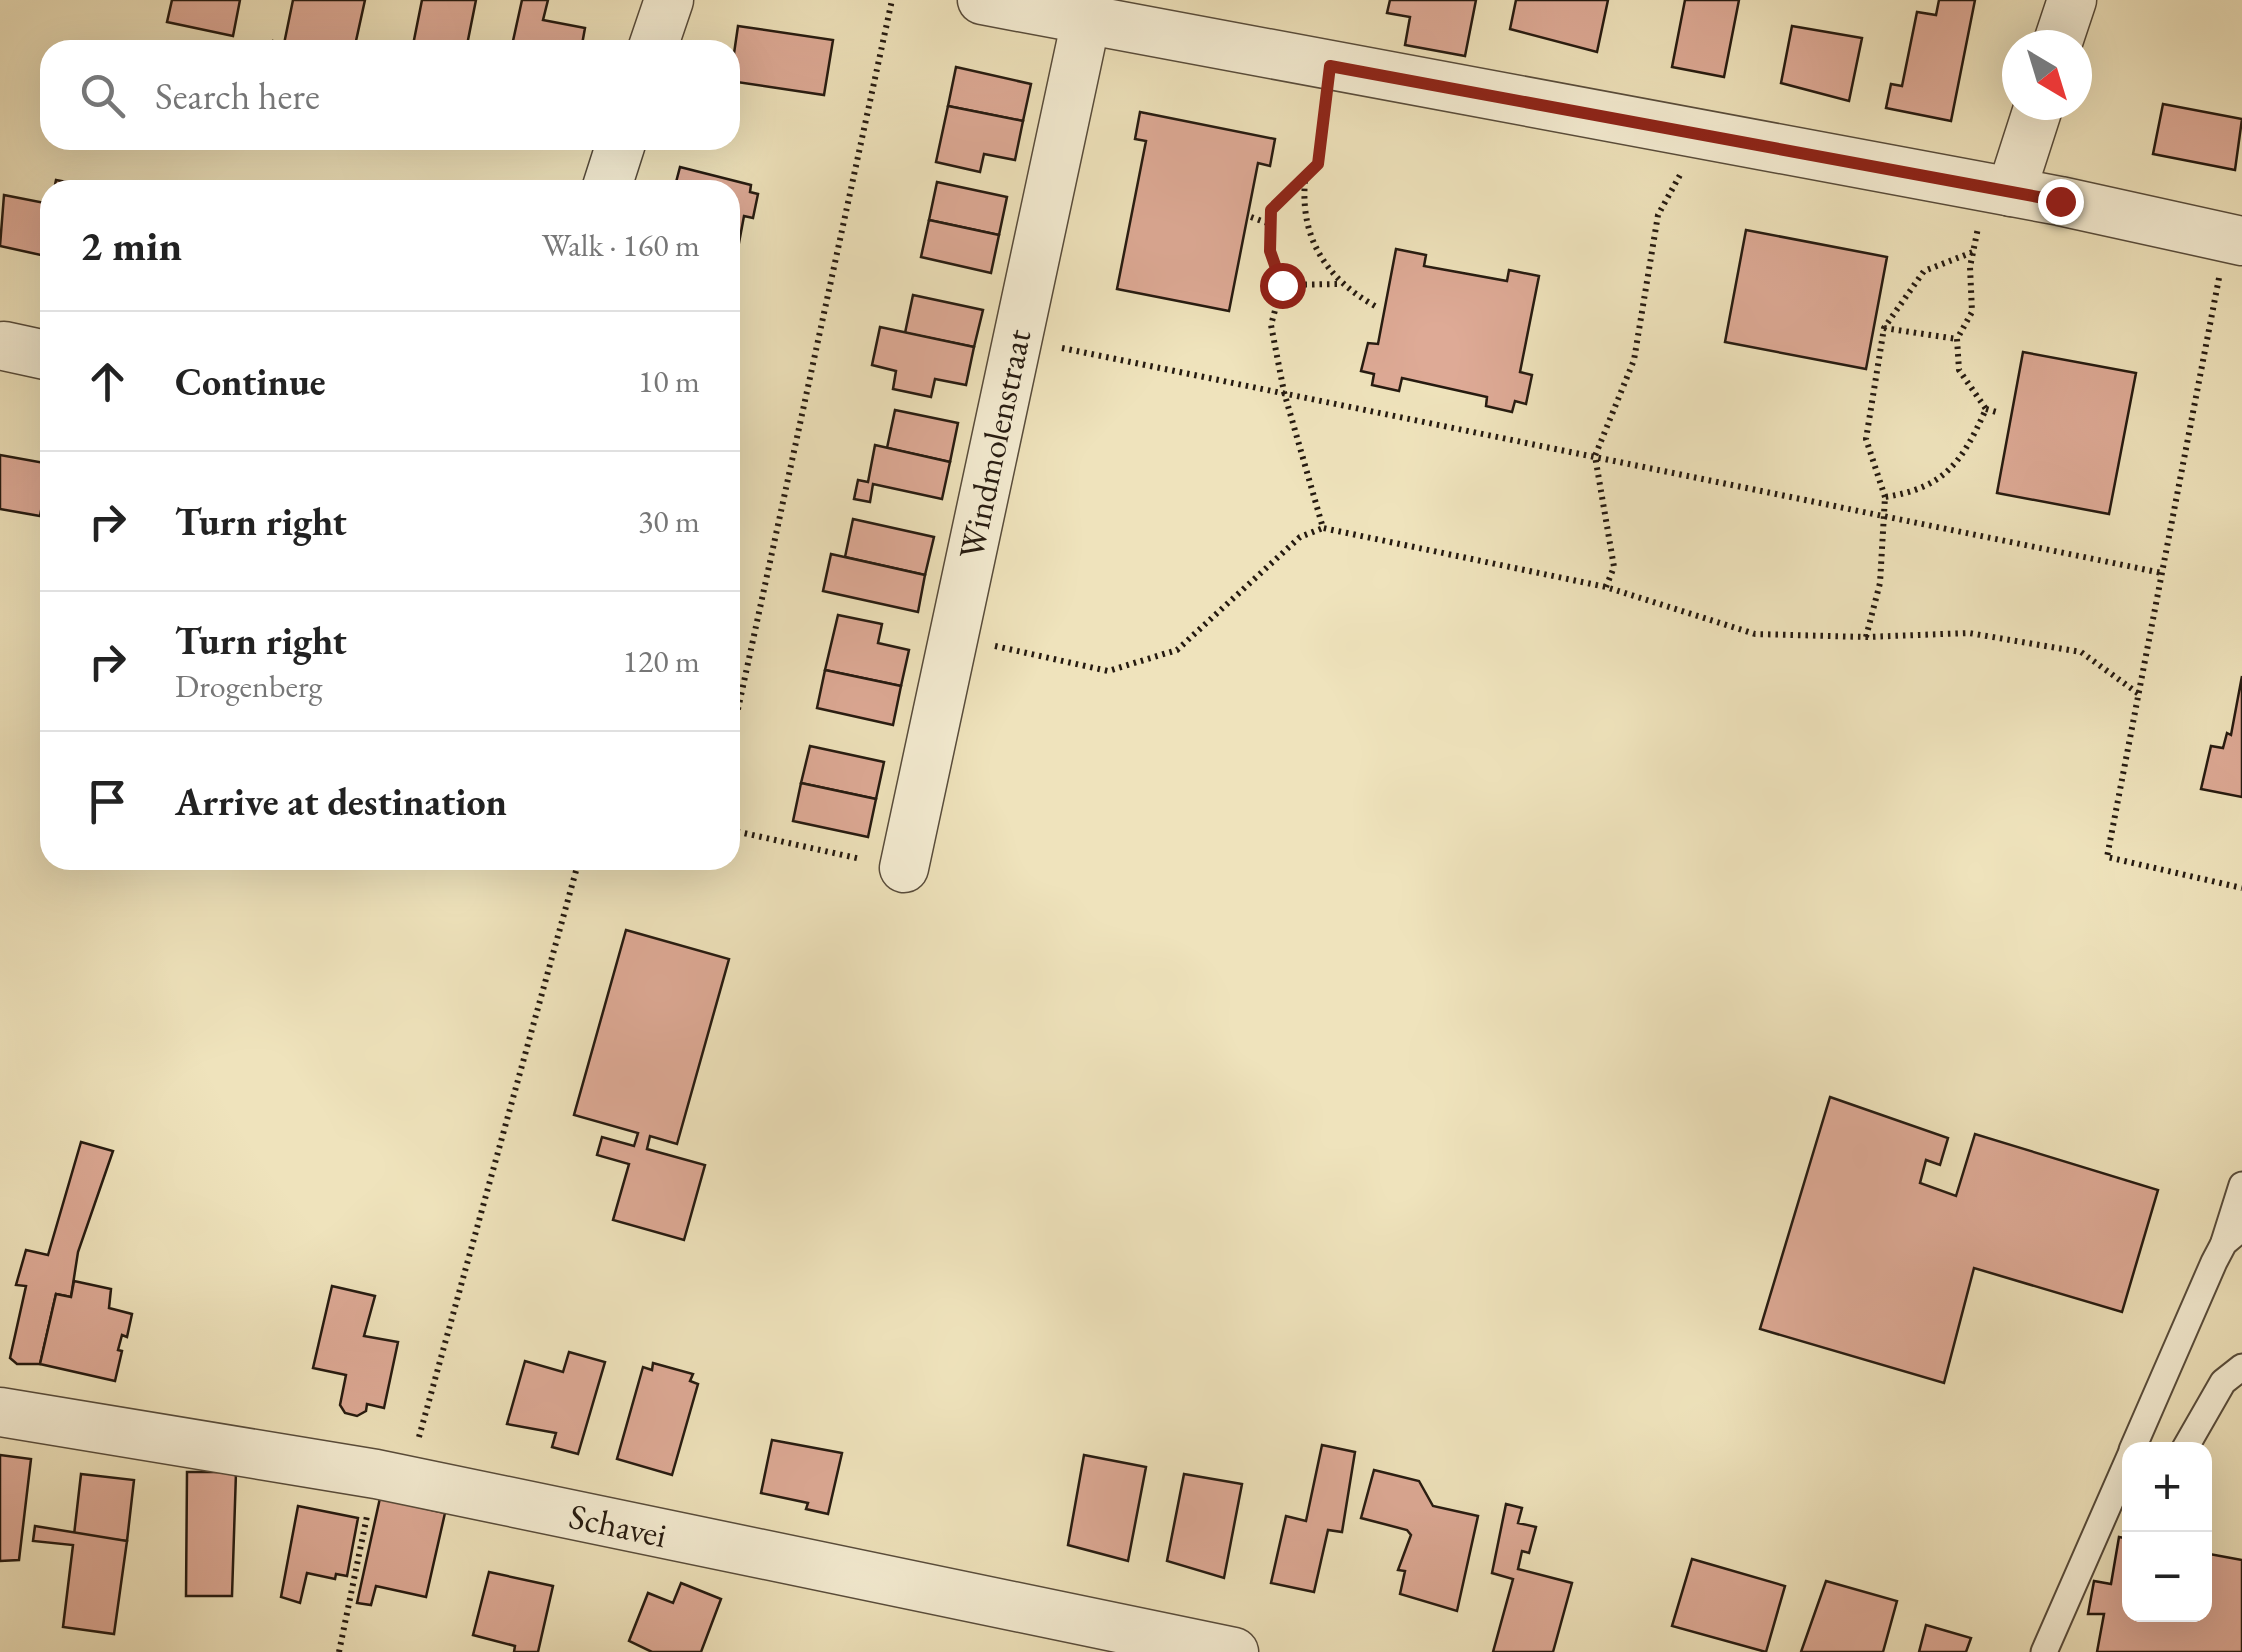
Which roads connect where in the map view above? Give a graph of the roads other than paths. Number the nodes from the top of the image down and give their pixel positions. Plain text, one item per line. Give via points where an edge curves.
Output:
1 (669, 0) edge
2 (2072, 0) edge
3 (1008, 3) edge
4 (1086, 20) junction
5 (2063, 30) edge
6 (655, 40) edge
7 (2031, 120) edge
8 (619, 150) edge
9 (609, 180) edge
10 (1998, 190) junction
11 (2235, 239) edge
12 (4, 346) dead end
13 (40, 354) edge
14 (904, 868) road end
15 (2242, 1185) edge
16 (2233, 1235) edge
17 (2242, 1367) edge
18 (0, 1412) edge
19 (2137, 1442) edge
20 (2188, 1442) edge
21 (2122, 1476) edge
22 (1234, 1652) edge
23 (2044, 1652) edge

1 - 6 street
2 - 5 street
3 - 4 street
4 - 10 street
4 - 14 street, Windmolenstraat
7 - 10 street
8 - 9 street
10 - 11 street
12 - 13 street
15 - 16 lane
16 - 19 lane
17 - 20 lane via 2222,1382
18 - 22 street, Schavei via 391,1477
21 - 23 lane

